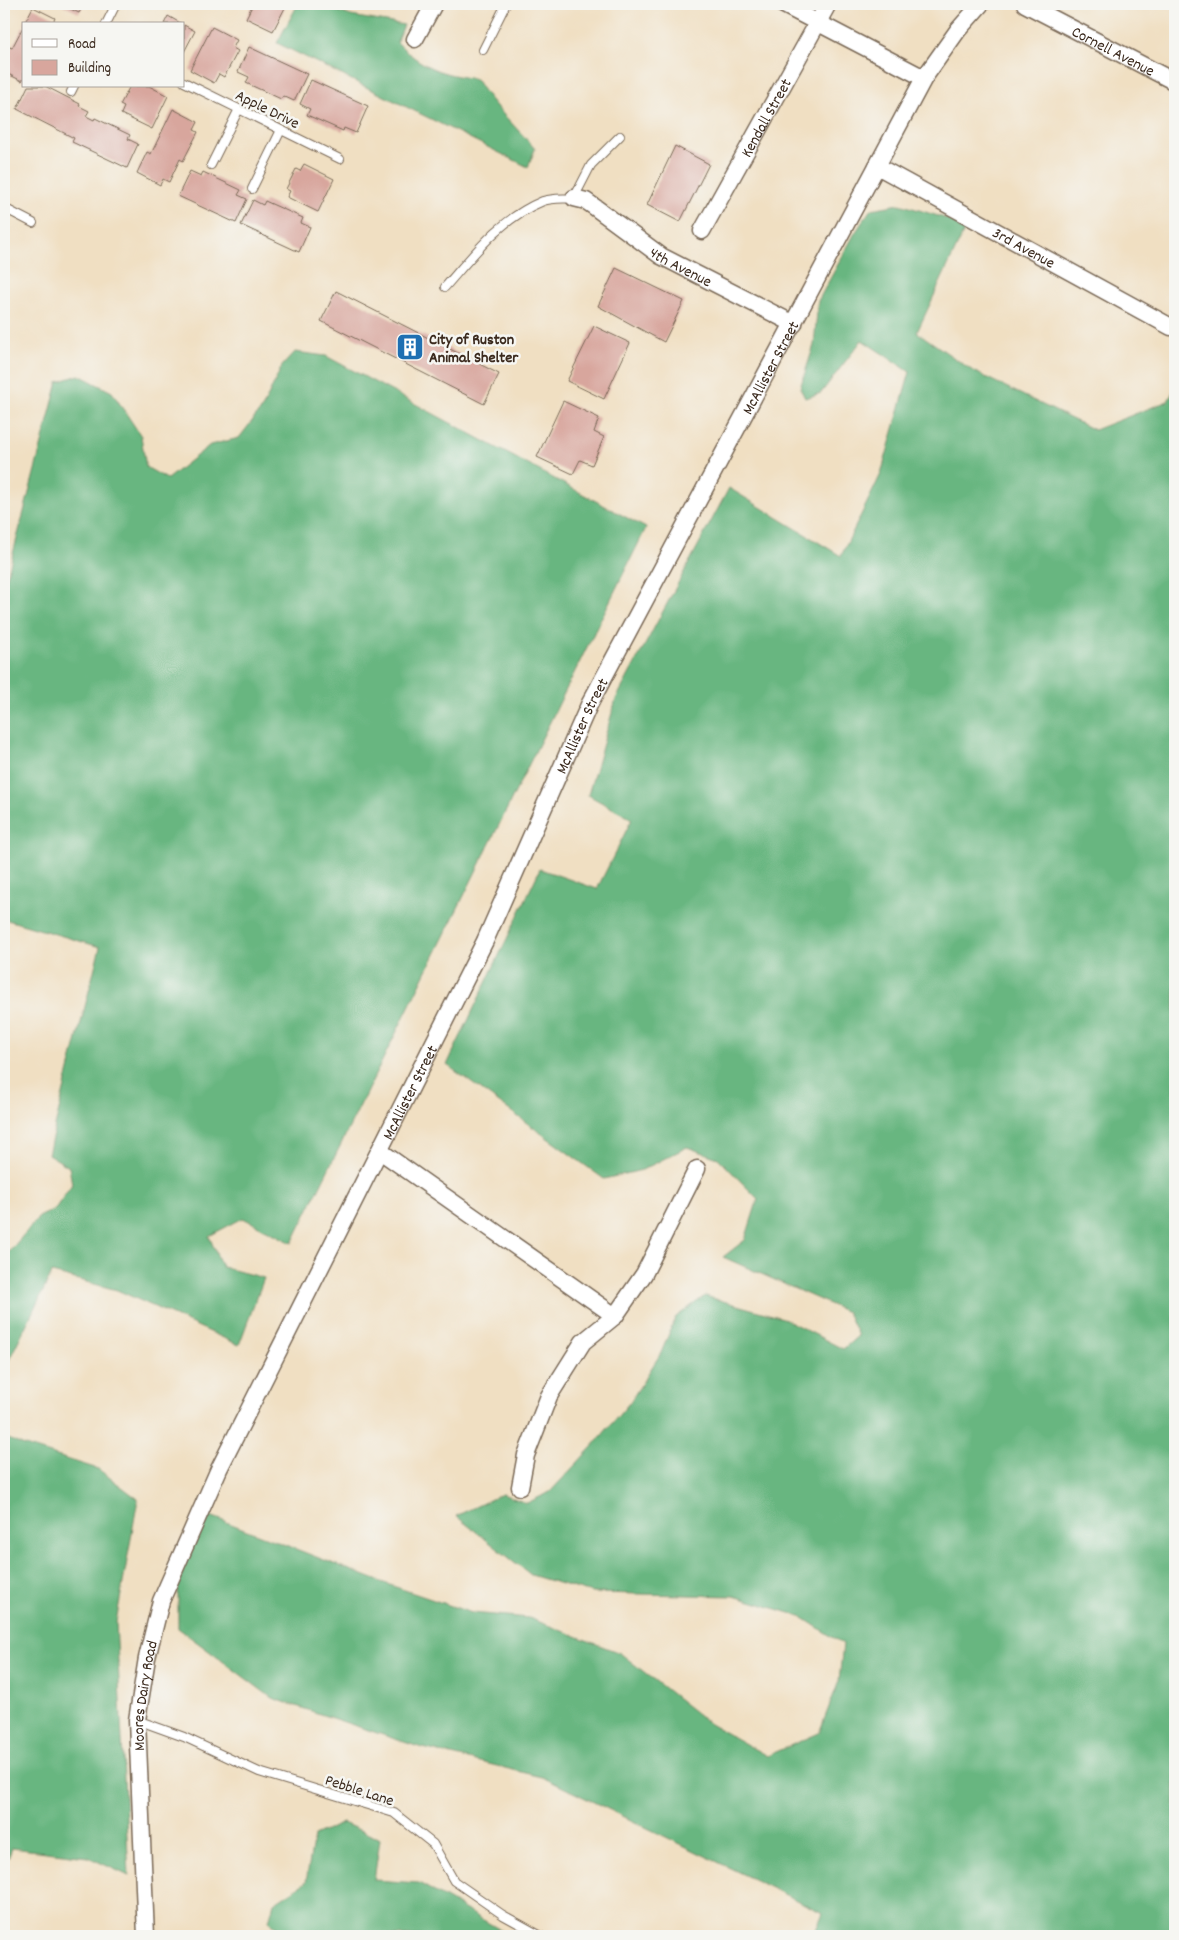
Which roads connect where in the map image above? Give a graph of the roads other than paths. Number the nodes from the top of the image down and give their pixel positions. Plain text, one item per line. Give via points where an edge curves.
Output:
1 (116, 4) edge
2 (434, 4) edge
3 (506, 4) edge
4 (782, 4) edge
5 (828, 4) edge
6 (981, 4) edge
7 (1025, 4) edge
8 (107, 22) edge
9 (819, 23) junction
10 (415, 39) dead end
11 (483, 50) dead end
12 (924, 78) junction
13 (185, 82) edge
14 (1175, 82) edge
15 (239, 109) junction
16 (281, 130) junction
17 (620, 136) dead end
18 (340, 159) dead end
19 (211, 165) dead end
20 (877, 166) junction
21 (252, 189) dead end
22 (574, 198) junction
23 (4, 208) edge
24 (33, 223) dead end
25 (702, 231) dead end
26 (445, 287) dead end
27 (794, 324) junction
28 (1171, 327) dead end
29 (380, 1151) junction
30 (696, 1168) dead end
31 (615, 1316) junction
32 (219, 1469) joint
33 (520, 1487) dead end
34 (137, 1720) junction
35 (146, 1936) edge
36 (541, 1936) edge

1 - 8 lane
2 - 10 street
3 - 11 lane
4 - 9 street
5 - 9 street, Kendall Street
6 - 12 street, McAllister Street
7 - 14 street, Cornell Avenue
9 - 12 street
9 - 25 street, Kendall Street
12 - 20 street, McAllister Street
13 - 15 lane, Apple Drive
15 - 16 lane, Apple Drive
15 - 19 lane
16 - 18 lane, Apple Drive
16 - 21 lane
17 - 22 lane via 590,165
20 - 27 street, McAllister Street
20 - 28 street, 3rd Avenue
22 - 26 lane via 545,200 511,218
22 - 27 street, 4th Avenue via 586,201 661,256
23 - 24 lane
27 - 29 street, McAllister Street via 589,705 485,941
29 - 31 street
29 - 32 street, McAllister Street
30 - 31 street via 644,1274
31 - 33 street via 583,1342 549,1396 526,1455
32 - 34 street, Moores Dairy Road via 161,1601
34 - 35 street, Moores Dairy Road
34 - 36 lane, Pebble Lane via 184,1737 259,1772 394,1813 432,1844 454,1881 503,1915

